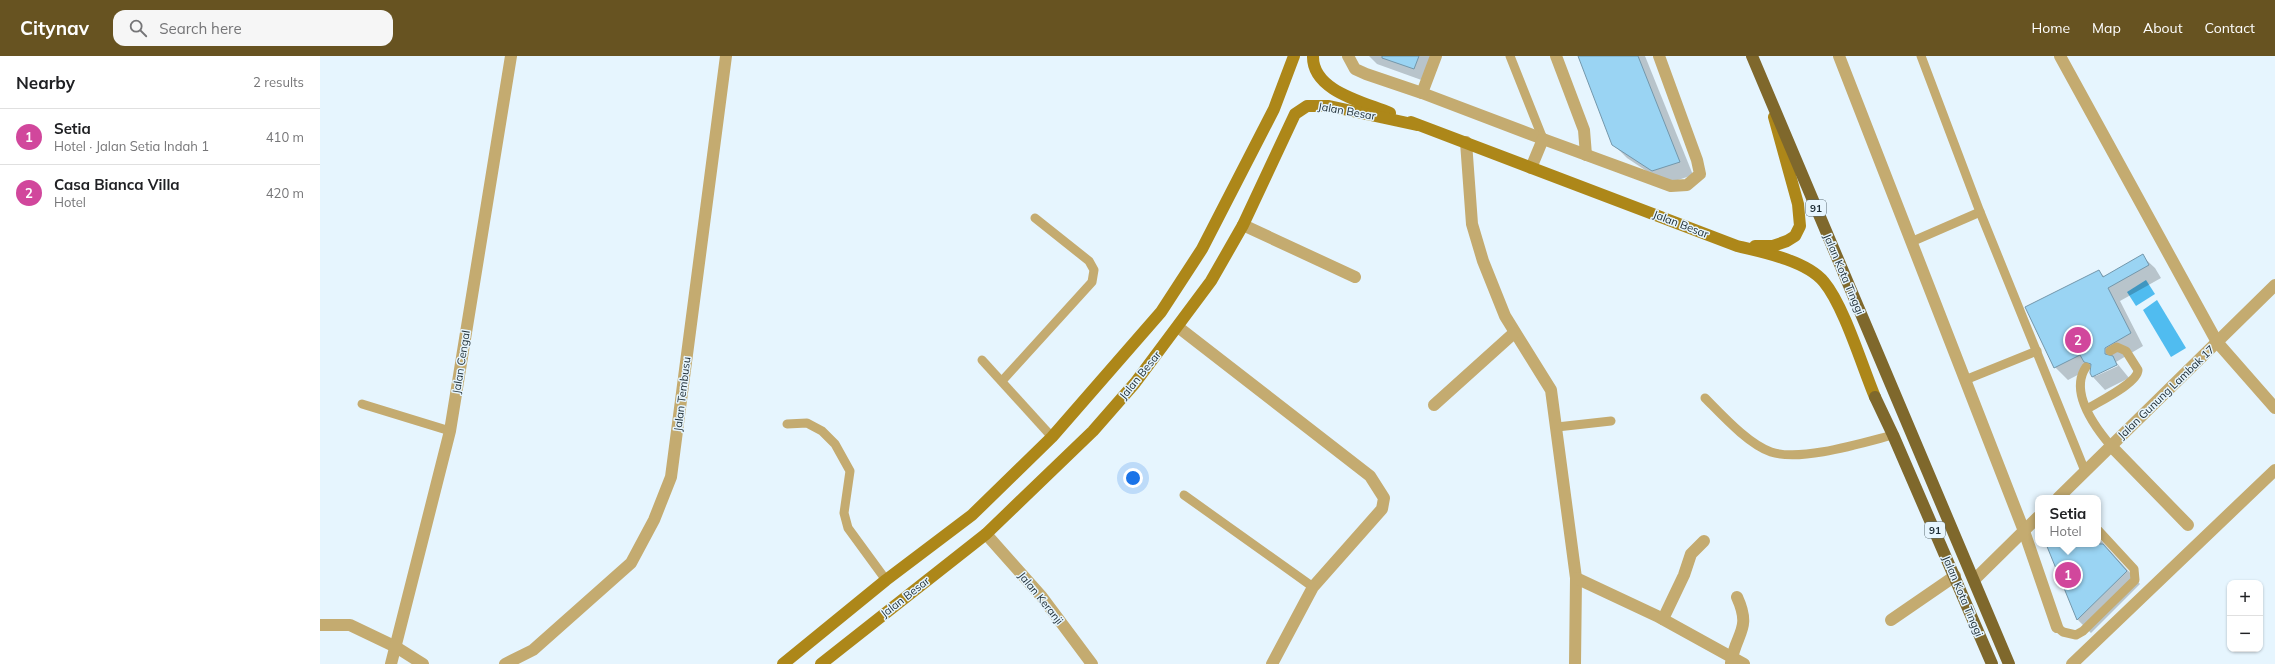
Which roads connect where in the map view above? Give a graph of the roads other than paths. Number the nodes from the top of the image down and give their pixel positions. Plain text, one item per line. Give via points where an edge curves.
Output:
1 (511, 56) edge
2 (726, 56) edge
3 (1294, 56) edge
4 (1313, 56) edge
5 (1348, 56) edge
6 (1436, 56) edge
7 (1510, 56) edge
8 (1556, 56) edge
9 (1658, 56) edge
10 (1752, 56) edge
11 (1839, 56) edge
12 (1921, 56) edge
13 (2060, 56) edge
14 (1766, 91) junction
15 (1422, 93) junction
16 (1417, 125) junction
17 (1543, 139) junction
18 (1466, 142) junction
19 (1586, 155) junction
20 (1531, 168) junction
21 (1980, 212) junction
22 (1035, 218) dead end
23 (1243, 225) junction
24 (1911, 242) junction
25 (1737, 246) junction
26 (1355, 277) dead end
27 (2275, 285) edge
28 (1178, 327) junction
29 (1514, 332) junction
30 (2217, 342) junction
31 (2037, 351) junction
32 (2110, 351) dead end
33 (982, 360) dead end
34 (2086, 367) dead end
35 (1965, 380) junction
36 (1002, 381) junction
37 (1875, 397) joint
38 (1705, 398) dead end
39 (362, 404) dead end
40 (1434, 405) dead end
41 (2275, 408) edge
42 (2087, 409) junction
43 (1611, 421) dead end
44 (787, 424) dead end
45 (1557, 427) junction
46 (450, 431) junction
47 (1893, 435) junction
48 (1052, 437) junction
49 (2111, 446) junction
50 (2275, 470) edge
51 (2086, 471) junction
52 (1184, 495) dead end
53 (2064, 495) edge
54 (2035, 520) edge
55 (2188, 525) dead end
56 (2024, 531) junction
57 (2101, 533) edge
58 (986, 534) junction
59 (1704, 541) dead end
60 (1955, 576) junction
61 (1576, 578) junction
62 (886, 580) junction
63 (1974, 580) junction
64 (1313, 587) junction
65 (1737, 598) dead end
66 (1663, 619) junction
67 (1891, 620) dead end
68 (320, 625) edge
69 (2057, 627) joint
70 (396, 647) junction
71 (1732, 660) edge
72 (391, 664) edge
73 (423, 664) edge
74 (505, 664) edge
75 (784, 664) edge
76 (821, 664) edge
77 (1092, 664) edge
78 (1272, 664) edge
79 (1576, 664) edge
80 (1744, 664) edge
81 (1992, 664) edge
82 (2008, 664) edge
83 (2072, 664) edge

1 - 46 street, Jalan Cengal
2 - 74 street, Jalan Tembusu via 671,477 654,520 631,563 533,650
3 - 48 main road via 1274,109 1202,249 1162,312
4 - 16 main road, Jalan Besar via 1316,73 1330,88
5 - 15 street via 1355,69
6 - 15 street
7 - 17 lane
8 - 19 street via 1584,130
9 - 19 street via 1698,160 1700,174 1687,185 1671,186
10 - 14 highway, Jalan Kota Tinggi / 91
11 - 24 street
12 - 21 lane
13 - 30 street
14 - 25 main road via 1798,204 1800,226 1795,236 1773,246
14 - 63 highway, Jalan Kota Tinggi / 91
15 - 17 street
16 - 18 main road, Jalan Besar
16 - 23 main road, Jalan Besar via 1329,106 1307,106 1300,110 1287,130
17 - 19 street
17 - 20 street
18 - 20 main road, Jalan Besar
18 - 29 street via 1472,224 1483,261
20 - 25 main road, Jalan Besar
21 - 24 lane
21 - 31 lane
22 - 36 lane via 1089,261 1094,270 1092,282
23 - 26 street
23 - 28 main road, Jalan Besar via 1211,281
24 - 35 street
25 - 37 main road, Jalan Besar via 1781,257 1806,268 1824,281 1838,305
27 - 30 street, Jalan Gunung Lambak 17
28 - 58 main road, Jalan Besar via 1135,383 1093,430
28 - 64 street via 1370,476 1384,498 1382,509
29 - 40 street
29 - 45 street via 1551,390
30 - 41 street
30 - 49 street, Jalan Gunung Lambak 17
31 - 35 lane
31 - 51 lane
32 - 42 lane via 2117,347 2126,351 2138,374
33 - 36 lane
34 - 42 lane via 2079,382
35 - 56 street
36 - 48 lane
37 - 47 highway, Jalan Kota Tinggi / 91
38 - 47 lane via 1741,434 1771,452 1806,454
39 - 46 lane
42 - 49 lane via 2100,433
43 - 45 lane
44 - 62 lane via 807,423 822,431 835,444 850,471 844,513 848,528
45 - 61 street
46 - 70 street, Jalan Cengal
47 - 60 highway, Jalan Kota Tinggi / 91
48 - 62 main road via 972,515
49 - 51 street, Jalan Gunung Lambak 17
49 - 55 street
50 - 83 street
51 - 53 street, Jalan Gunung Lambak 17
52 - 64 lane
54 - 56 street
56 - 63 street
56 - 69 street
57 - 69 lane via 2134,569 2135,580 2083,631 2076,635 2063,632
58 - 76 main road, Jalan Besar
58 - 77 street, Jalan Keranji via 1042,597
59 - 66 street via 1691,554
60 - 67 street
60 - 81 highway, Jalan Kota Tinggi / 91
61 - 66 street
61 - 79 street
62 - 75 main road
63 - 82 highway, Jalan Kota Tinggi
64 - 78 street
65 - 71 street via 1744,613 1744,621
66 - 71 street
68 - 70 street via 350,625
70 - 72 street, Jalan Cengal
70 - 73 street
71 - 80 street

